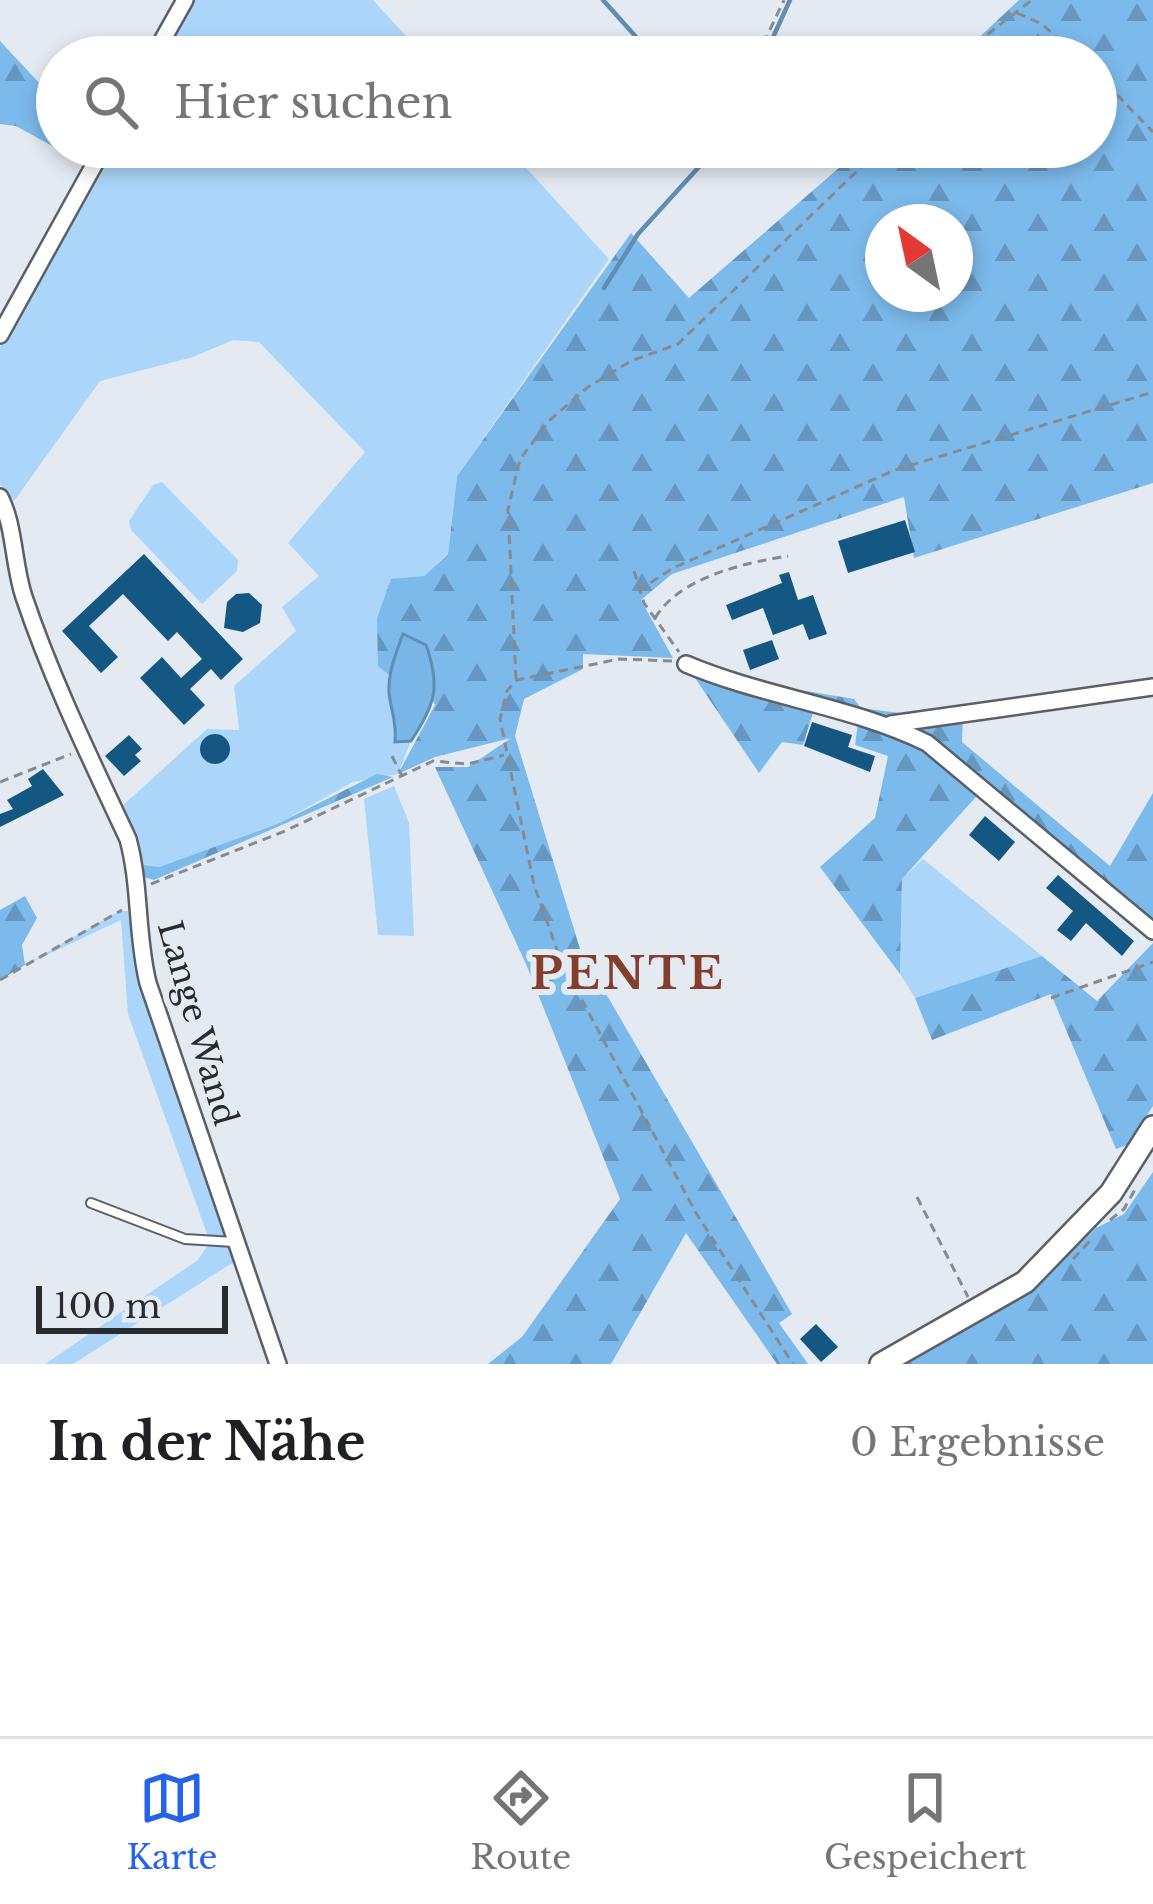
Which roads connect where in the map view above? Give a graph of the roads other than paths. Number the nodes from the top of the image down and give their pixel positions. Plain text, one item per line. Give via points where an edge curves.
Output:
1 (185, 0) edge
2 (165, 36) edge
3 (92, 168) edge
4 (0, 335) edge
5 (0, 497) edge
6 (686, 664) road end
7 (1153, 687) edge
8 (938, 718) junction
9 (888, 724) junction
10 (934, 749) junction
11 (1153, 932) edge
12 (1153, 1126) edge
13 (91, 1203) dead end
14 (236, 1242) junction
15 (278, 1364) edge
16 (881, 1364) edge

1 - 2 street
3 - 4 street
5 - 14 street, Lange Wand via 26,602 128,839 148,983
6 - 9 street
7 - 8 street
8 - 9 street
8 - 10 street
9 - 10 street
10 - 11 street
12 - 16 street via 1111,1193 1025,1282
13 - 14 lane via 185,1239
14 - 15 street, Lange Wand

